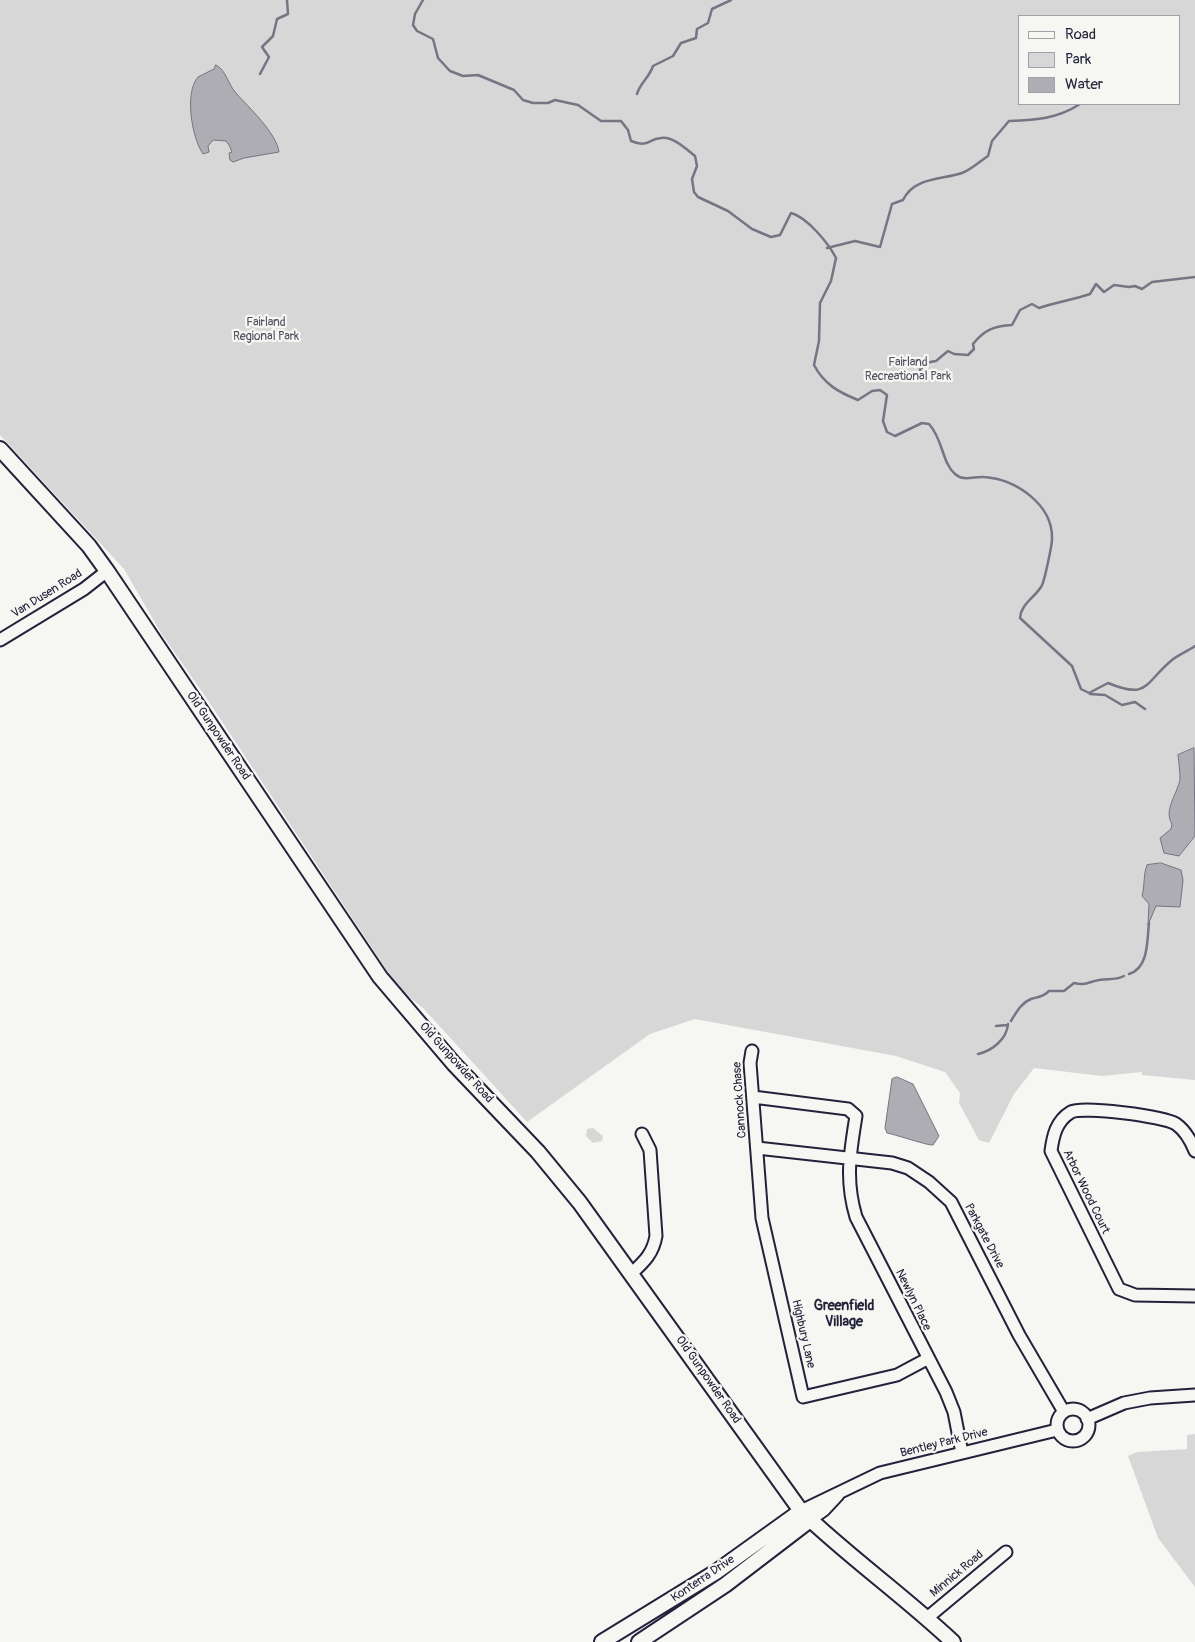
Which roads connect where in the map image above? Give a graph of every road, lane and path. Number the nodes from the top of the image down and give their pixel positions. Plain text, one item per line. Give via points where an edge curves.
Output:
1 (0, 449) edge
2 (107, 571) junction
3 (0, 640) edge
4 (752, 1051) dead end
5 (753, 1097) junction
6 (642, 1134) dead end
7 (757, 1148) junction
8 (1195, 1152) edge
9 (849, 1158) junction
10 (632, 1274) junction
11 (1195, 1296) edge
12 (927, 1359) junction
13 (1195, 1395) edge
14 (1064, 1412) junction
15 (1087, 1419) junction
16 (1057, 1430) junction
17 (962, 1453) junction
18 (806, 1515) junction
19 (1006, 1552) dead end
20 (927, 1618) junction
21 (602, 1642) edge
22 (639, 1642) edge
23 (953, 1642) edge

1 - 2 main road, Old Gunpowder Road via 89,546
2 - 3 street, Van Dusen Road
2 - 10 main road, Old Gunpowder Road via 380,977 454,1064 558,1175
4 - 5 street, Cannock Chase
5 - 7 street, Cannock Chase
5 - 9 street, Newlyn Place via 854,1112
6 - 10 street via 650,1150 656,1236 648,1259
7 - 9 street, Parkgate Drive
7 - 12 street, Highbury Lane via 762,1218 803,1397 897,1375
8 - 11 street, Arbor Wood Court via 1191,1139 1175,1124 1086,1108 1061,1120 1053,1135 1051,1151 1119,1290 1142,1296
9 - 12 street, Newlyn Place via 849,1193 856,1217
9 - 14 street, Parkgate Drive via 908,1168 930,1182 951,1202
10 - 18 main road, Old Gunpowder Road
12 - 17 street, Newlyn Place via 954,1412
13 - 15 street via 1124,1403
14 - 15 street via 1080,1411
14 - 16 street via 1057,1423
15 - 16 street via 1088,1430 1075,1441 1064,1439
16 - 17 street, Bentley Park Drive
17 - 18 street, Bentley Park Drive via 880,1473 841,1492
18 - 20 main road, Old Gunpowder Road via 837,1545
18 - 21 main road, Konterra Drive
18 - 22 main road, Konterra Drive via 725,1585
19 - 20 street, Minnick Road
20 - 23 main road, Old Gunpowder Road

